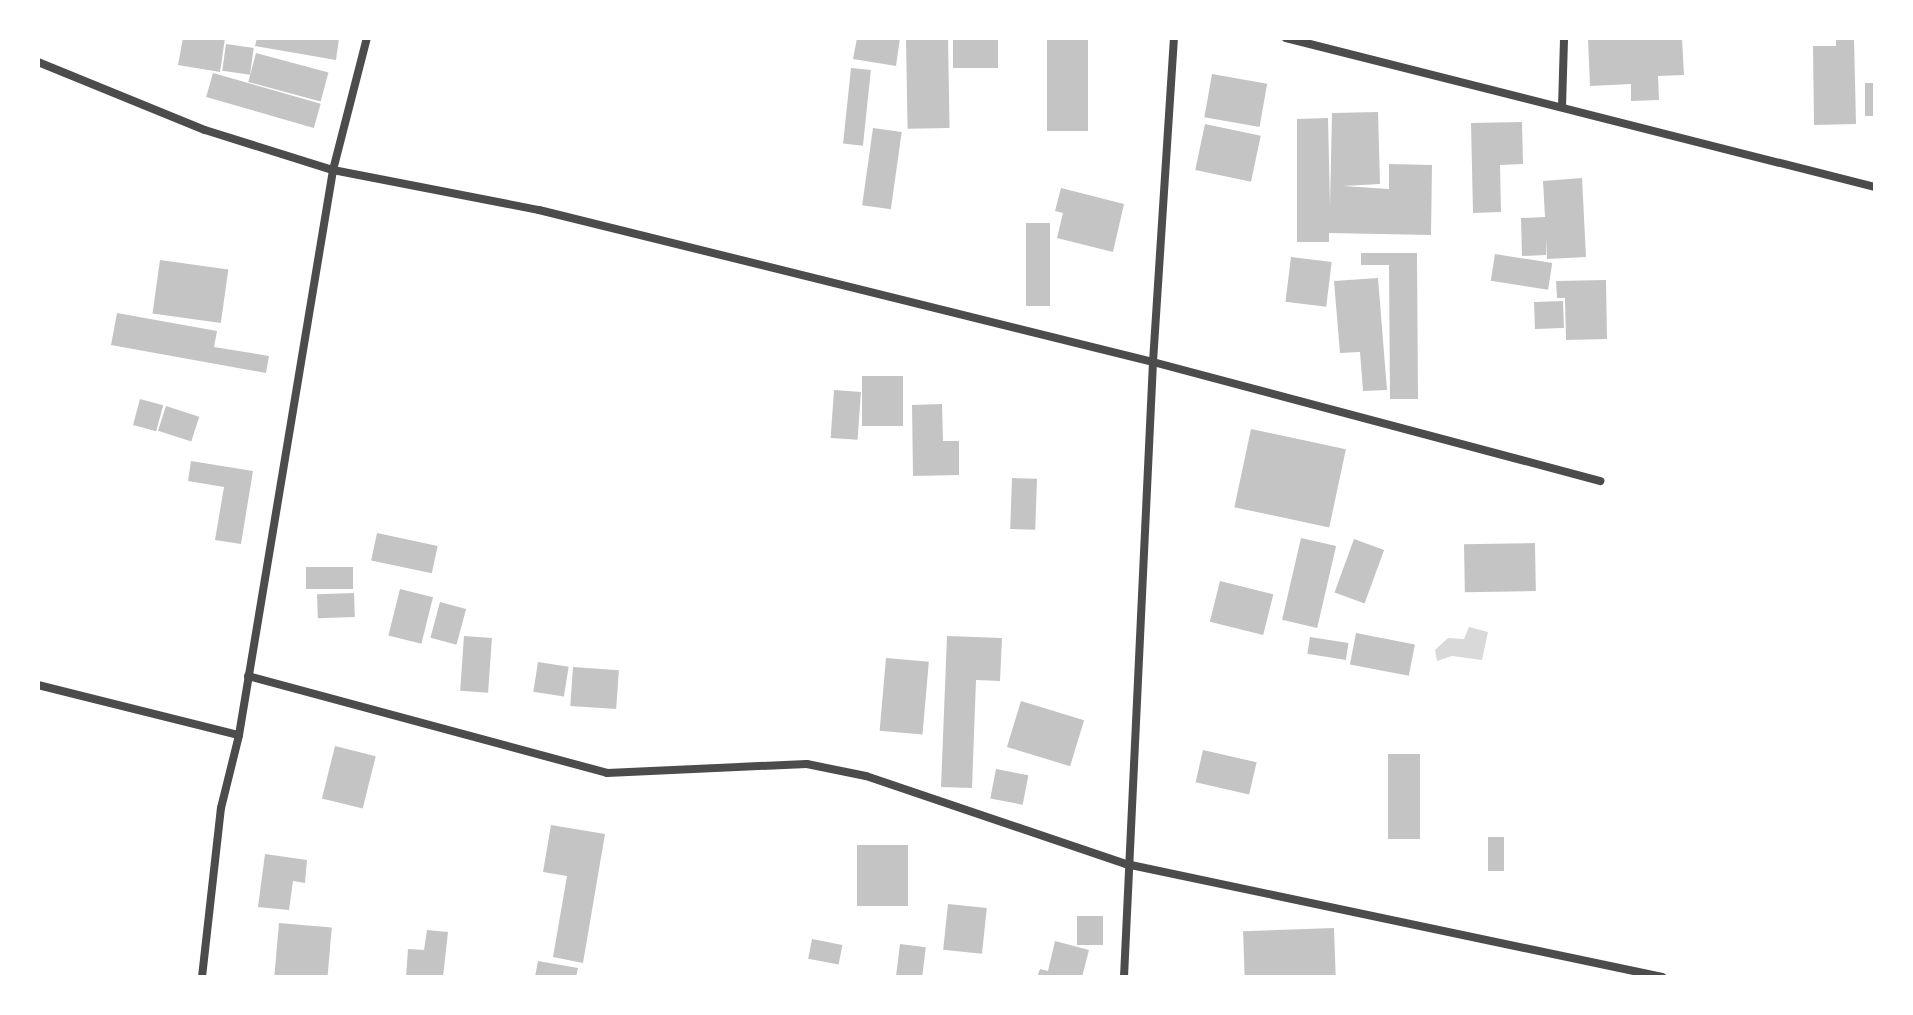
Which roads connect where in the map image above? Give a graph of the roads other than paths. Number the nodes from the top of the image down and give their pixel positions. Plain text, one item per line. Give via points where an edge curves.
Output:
1 (367, 38) edge
2 (1174, 38) edge
3 (1286, 38) edge
4 (1564, 38) edge
5 (38, 62) edge
6 (1562, 107) junction
7 (333, 170) junction
8 (1875, 187) edge
9 (1153, 362) junction
10 (1600, 481) dead end
11 (248, 676) junction
12 (38, 685) edge
13 (239, 735) junction
14 (1126, 864) junction
15 (202, 977) edge
16 (1124, 977) edge
17 (1662, 977) edge

1 - 7 street
2 - 9 street
3 - 6 street
4 - 6 street
5 - 7 street via 205,130
6 - 8 street
7 - 9 street via 539,210
7 - 11 street
9 - 10 street
9 - 14 street
11 - 13 street
11 - 14 street via 607,773 807,764 837,770
12 - 13 street
13 - 15 street via 221,808
14 - 16 street
14 - 17 street

